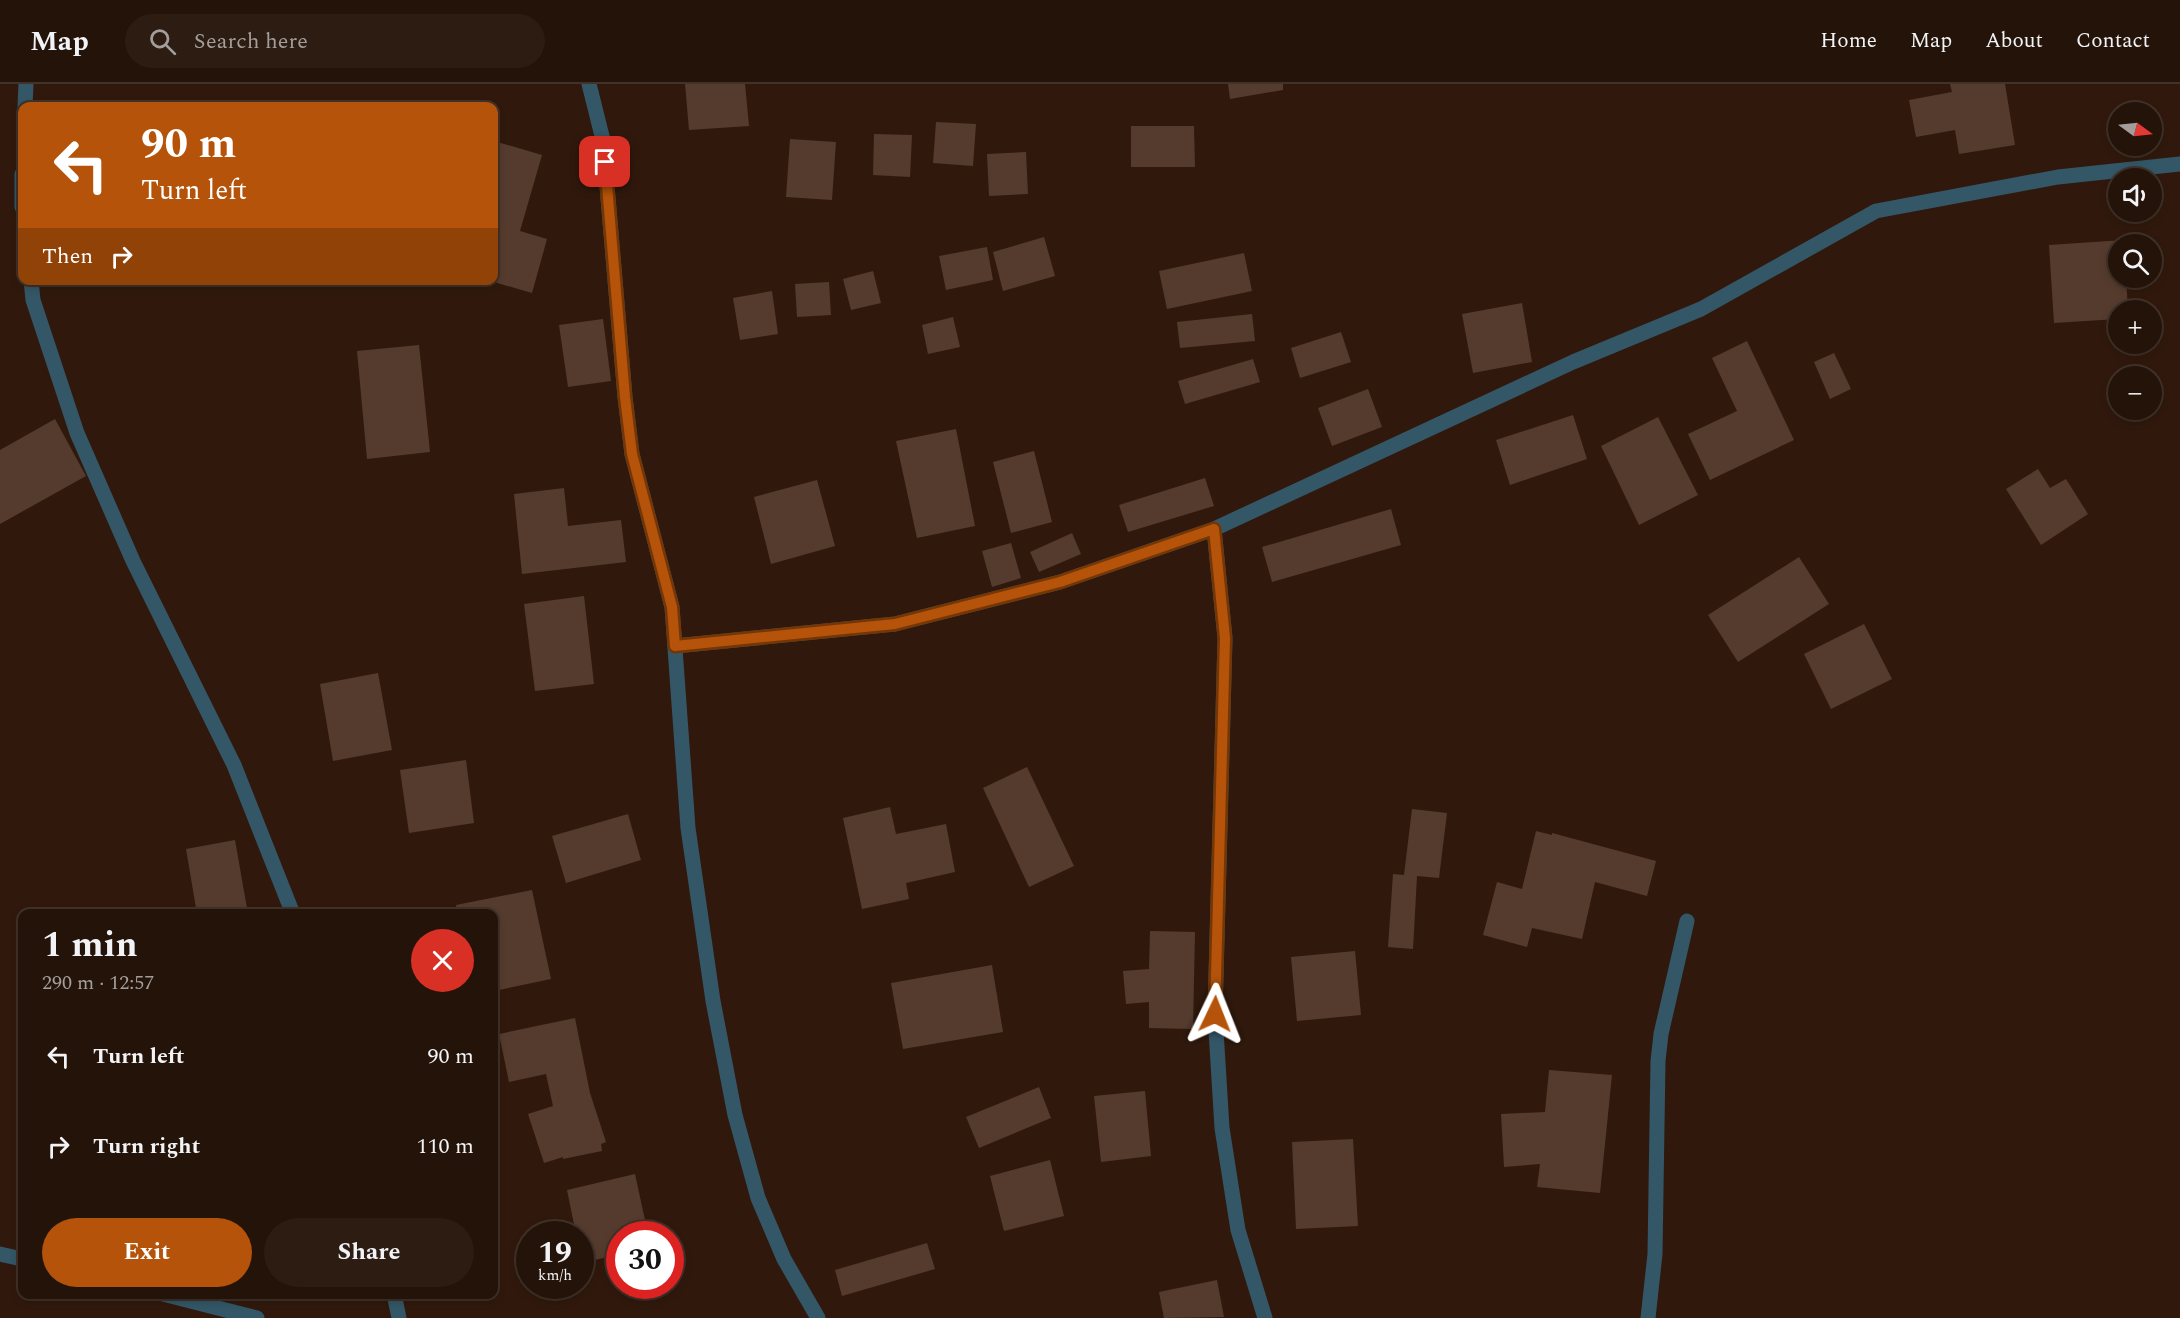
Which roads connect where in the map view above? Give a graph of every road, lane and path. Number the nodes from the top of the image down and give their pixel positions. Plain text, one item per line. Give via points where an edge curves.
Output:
1 (27, 84) edge
2 (590, 84) edge
3 (26, 102) edge
4 (2180, 164) edge
5 (32, 285) edge
6 (1214, 529) junction
7 (675, 646) junction
8 (291, 909) edge
9 (1687, 921) dead end
10 (0, 1254) edge
11 (18, 1258) edge
12 (183, 1299) edge
13 (395, 1299) edge
14 (257, 1318) edge
15 (399, 1318) edge
16 (818, 1318) edge
17 (1265, 1318) edge
18 (1648, 1318) edge

1 - 3 street
2 - 7 street via 603,140 632,454 670,597
4 - 6 street via 2058,177 1876,211 1701,309 1573,362
5 - 8 street via 77,433 133,561 234,765
6 - 7 street via 1060,582 895,624
6 - 17 street via 1225,638 1215,1014 1221,1116 1238,1230
7 - 16 street via 688,828 713,1001 735,1115 758,1198 784,1259
9 - 18 street via 1658,1061 1655,1254
10 - 11 street
12 - 14 street
13 - 15 street

